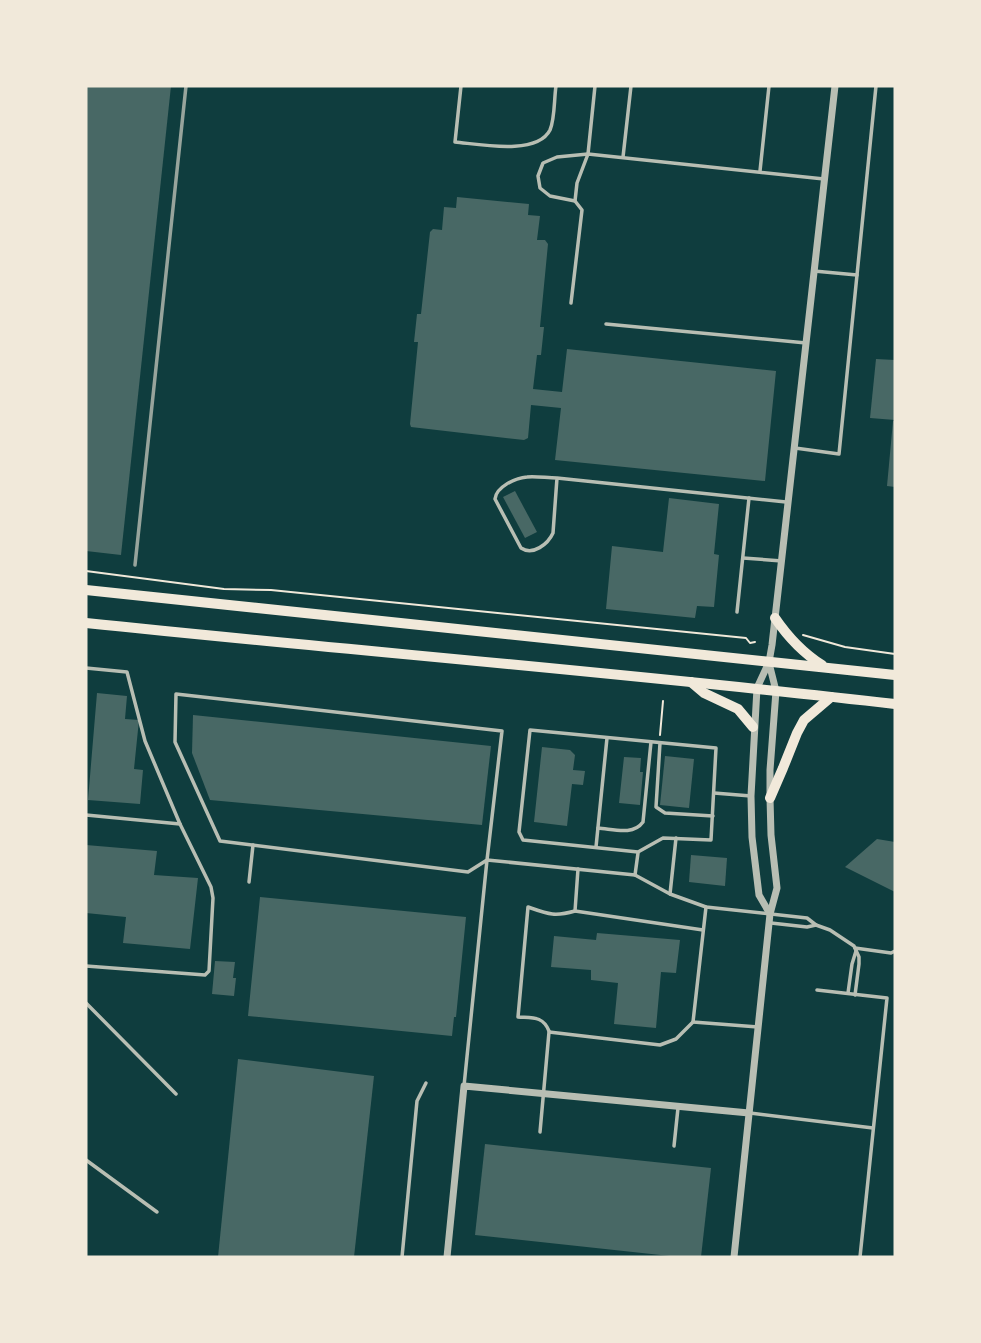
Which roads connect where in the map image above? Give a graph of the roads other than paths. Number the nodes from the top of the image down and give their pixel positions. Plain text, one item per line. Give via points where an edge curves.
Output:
1 (461, 86) edge
2 (556, 86) edge
3 (595, 86) edge
4 (631, 86) edge
5 (769, 86) edge
6 (835, 86) edge
7 (875, 86) edge
8 (588, 154) junction
9 (623, 157) junction
10 (760, 172) junction
11 (824, 179) junction
12 (575, 201) junction
13 (814, 271) junction
14 (857, 275) junction
15 (570, 303) dead end
16 (606, 324) dead end
17 (806, 343) junction
18 (794, 448) junction
19 (557, 478) junction
20 (749, 498) junction
21 (789, 502) junction
22 (743, 558) junction
23 (782, 561) junction
24 (86, 590) edge
25 (737, 612) dead end
26 (775, 618) junction
27 (86, 623) edge
28 (769, 662) junction
29 (86, 668) edge
30 (825, 668) junction
31 (895, 675) edge
32 (690, 682) junction
33 (757, 688) junction
34 (776, 691) junction
35 (831, 696) junction
36 (895, 704) edge
37 (753, 727) junction
38 (607, 738) junction
39 (651, 742) junction
40 (660, 743) junction
41 (714, 793) junction
42 (751, 796) junction
43 (770, 798) junction
44 (86, 815) edge
45 (713, 817) junction
46 (180, 824) junction
47 (598, 828) junction
48 (676, 838) junction
49 (253, 845) junction
50 (596, 848) junction
51 (638, 852) junction
52 (487, 860) junction
53 (578, 869) junction
54 (635, 875) junction
55 (249, 882) dead end
56 (670, 894) junction
57 (706, 907) junction
58 (575, 911) junction
59 (770, 914) junction
60 (769, 923) junction
61 (816, 925) junction
62 (703, 930) junction
63 (856, 949) junction
64 (893, 952) edge
65 (895, 958) edge
66 (86, 966) edge
67 (817, 990) dead end
68 (848, 994) junction
69 (855, 995) junction
70 (86, 1003) edge
71 (693, 1022) junction
72 (758, 1027) junction
73 (549, 1032) junction
74 (426, 1083) dead end
75 (464, 1086) junction
76 (176, 1094) dead end
77 (544, 1094) junction
78 (678, 1106) junction
79 (749, 1113) junction
80 (873, 1128) junction
81 (540, 1132) dead end
82 (674, 1146) dead end
83 (86, 1160) edge
84 (157, 1212) dead end
85 (402, 1257) edge
86 (447, 1257) edge
87 (734, 1257) edge
88 (860, 1257) edge

1 - 2 lane via 455,142 518,147 548,133
3 - 8 lane
4 - 9 lane
5 - 10 lane
6 - 11 street
7 - 14 lane
8 - 9 lane
8 - 12 lane
8 - 12 lane via 543,163 538,176 540,188 550,196
9 - 10 lane
10 - 11 lane
11 - 13 street
12 - 15 lane via 583,210
13 - 14 lane
13 - 17 street
14 - 18 lane via 839,454
16 - 17 lane
17 - 18 street
18 - 21 street
19 - 19 lane via 522,477 495,494 526,551 550,540 553,533
19 - 20 lane
20 - 21 lane
20 - 22 lane
21 - 23 street
22 - 23 lane
22 - 25 lane
23 - 26 street
24 - 28 main road
26 - 28 street
26 - 30 main road via 809,657
27 - 32 main road
28 - 30 main road
28 - 33 street
28 - 34 street
29 - 46 lane via 127,672 145,741
30 - 31 main road
32 - 33 main road
32 - 37 main road via 738,709
33 - 34 main road
33 - 37 street
34 - 35 main road
34 - 43 street
35 - 36 main road
35 - 43 main road via 804,720
37 - 42 street
38 - 39 lane
38 - 47 lane
38 - 50 lane via 530,730 519,832 523,840
39 - 40 lane
39 - 47 lane via 640,827 633,831
40 - 41 lane via 716,748
40 - 45 lane via 656,807 664,813
41 - 42 lane
41 - 45 lane
42 - 59 street via 759,895
43 - 59 street via 777,888
44 - 46 lane
45 - 48 lane via 712,840
46 - 66 lane via 214,898 209,971 205,975
47 - 50 lane
48 - 51 lane via 663,838
48 - 56 lane
49 - 52 lane via 468,872
49 - 52 lane via 220,841 175,741 176,694 502,731
49 - 55 lane
50 - 51 lane
51 - 54 lane
52 - 53 lane
52 - 75 lane
53 - 54 lane
53 - 58 lane
54 - 56 lane
56 - 57 lane
57 - 59 lane
57 - 62 lane
58 - 62 lane
58 - 73 lane via 554,915 528,907 518,1017 538,1019 546,1023
59 - 60 street
59 - 61 lane via 807,918
60 - 61 lane
60 - 72 street
61 - 63 lane
62 - 71 lane
63 - 64 lane
63 - 68 lane
63 - 69 lane
64 - 65 lane
67 - 68 lane
68 - 69 lane
69 - 80 lane via 887,998
70 - 76 lane
71 - 72 lane
71 - 73 lane via 676,1039 660,1045
72 - 79 street
73 - 77 lane
74 - 85 lane via 417,1101
75 - 77 street
75 - 86 street
77 - 78 street
77 - 81 lane
78 - 79 street
78 - 82 lane
79 - 80 lane
79 - 87 street
80 - 88 lane
83 - 84 lane

